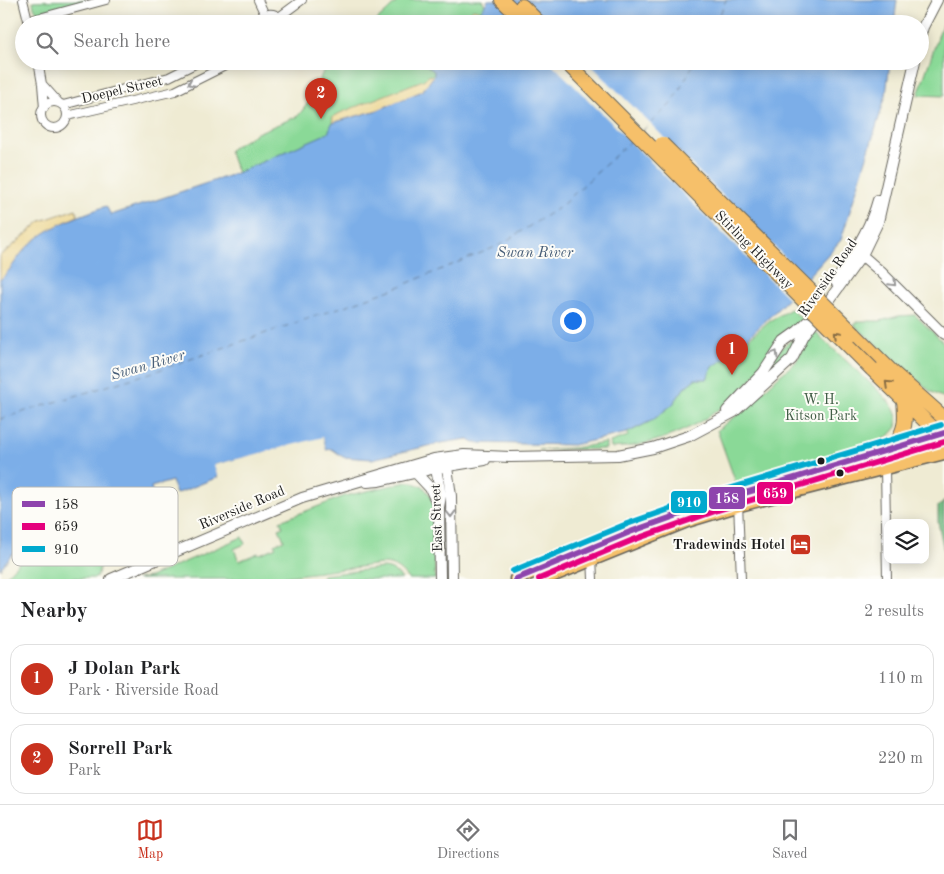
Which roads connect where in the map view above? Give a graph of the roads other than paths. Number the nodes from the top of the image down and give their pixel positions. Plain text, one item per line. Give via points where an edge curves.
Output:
1 (23, 0) edge
2 (106, 0) edge
3 (258, 0) edge
4 (302, 0) edge
5 (502, 0) edge
6 (516, 0) edge
7 (932, 0) edge
8 (937, 0) edge
9 (26, 15) edge
10 (53, 15) edge
11 (265, 15) joint
12 (274, 15) edge
13 (286, 15) edge
14 (518, 15) edge
15 (531, 15) edge
16 (923, 15) edge
17 (929, 17) edge
18 (40, 70) edge
19 (183, 70) edge
20 (217, 70) edge
21 (574, 70) edge
22 (587, 70) edge
23 (906, 70) edge
24 (913, 70) edge
25 (42, 84) junction
26 (61, 104) junction
27 (44, 108) junction
28 (67, 116) junction
29 (859, 253) junction
30 (944, 336) edge
31 (876, 364) junction
32 (907, 394) junction
33 (944, 405) edge
34 (722, 418) junction
35 (944, 418) edge
36 (942, 436) edge
37 (894, 448) junction
38 (944, 453) edge
39 (447, 461) junction
40 (435, 464) junction
41 (885, 468) junction
42 (416, 472) junction
43 (359, 482) junction
44 (738, 500) junction
45 (439, 507) junction
46 (178, 551) edge
47 (591, 554) junction
48 (142, 566) edge
49 (111, 579) edge
50 (440, 579) edge
51 (452, 579) edge
52 (516, 579) edge
53 (544, 579) edge
54 (593, 579) edge
55 (741, 579) edge
56 (887, 579) edge

1 - 9 street
2 - 10 street
3 - 11 street
4 - 13 street
5 - 14 highway
6 - 15 highway
7 - 16 street
8 - 17 street
11 - 12 street
18 - 25 street
19 - 26 street, Doepel Street via 169,77
20 -> 28 street, Doepel Street via 174,91
31 -> 21 highway, Stirling Highway, bridge
22 - 31 highway, Stirling Highway, bridge
23 - 29 street, Riverside Road via 877,204
24 - 29 street, Riverside Road via 878,222
25 - 26 street
25 - 27 street
26 - 27 street via 49,104
26 - 28 street
27 - 28 street via 43,121 50,127 61,126
29 -> 30 street
34 -> 29 street, Riverside Road via 763,373 784,341 808,321
29 - 34 street, Riverside Road via 804,335 792,359 734,412
31 - 32 highway, Stirling Highway
32 - 33 highway via 925,394
32 - 35 highway, Stirling Highway
32 - 36 highway, Stirling Highway
32 - 37 highway via 904,432
34 - 39 street, Riverside Road via 689,436 634,452 601,456 510,457 484,454
36 - 37 main road
37 - 44 main road
38 - 41 main road
39 - 40 street, Riverside Road
39 -> 51 street, East Street
40 - 42 street, Riverside Road
40 - 43 street, Riverside Road via 377,474
40 - 45 street, East Street via 441,496
41 - 44 main road
41 - 56 street
42 - 43 street, Riverside Road
42 - 45 street via 430,488
43 - 46 street, Riverside Road via 302,498
44 - 47 main road via 664,519
44 - 55 street
45 - 50 street, East Street
47 - 52 main road
47 - 53 main road
47 - 54 street
48 - 49 street, Riverside Road

